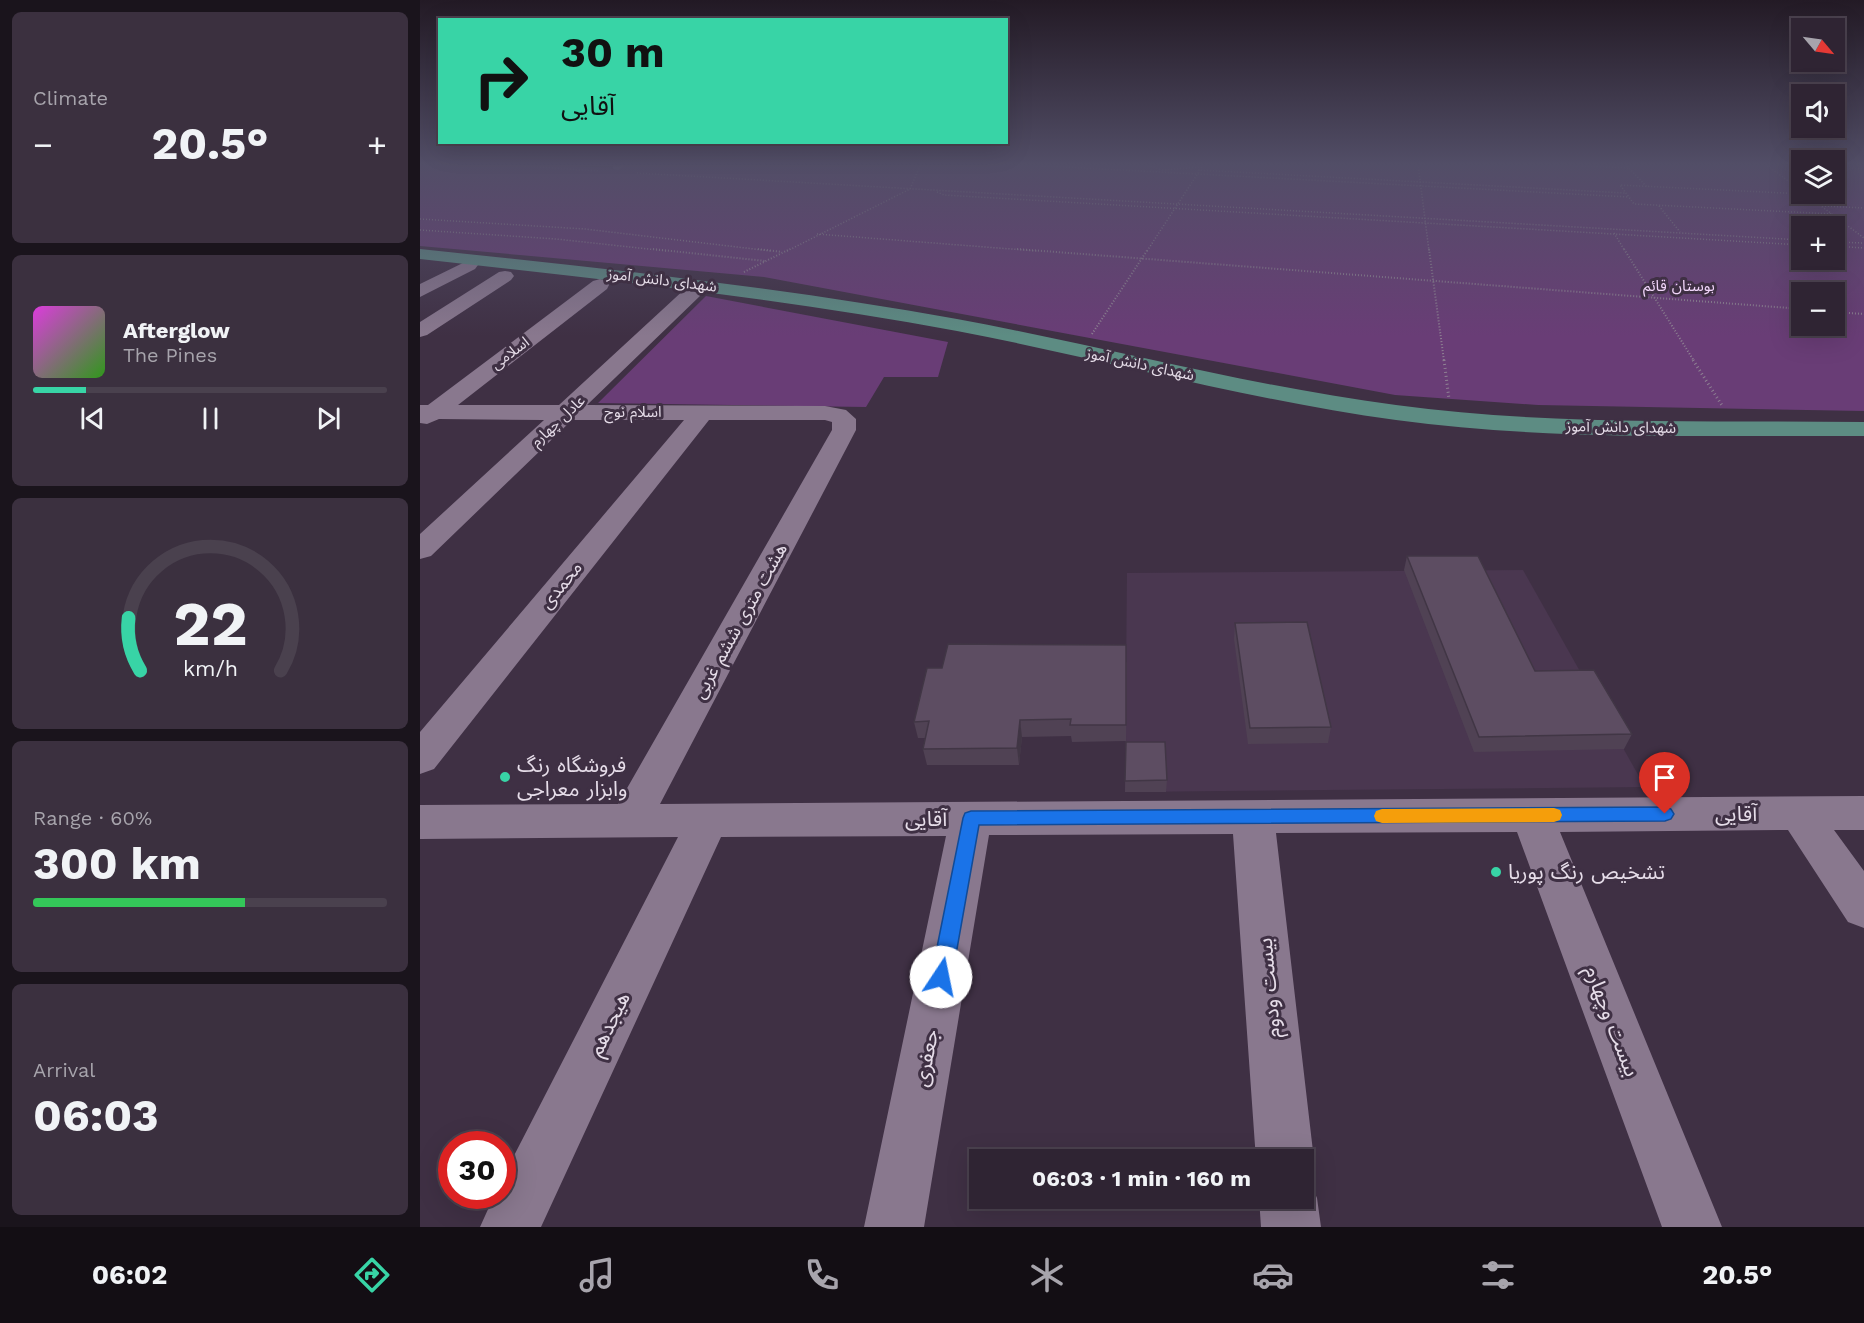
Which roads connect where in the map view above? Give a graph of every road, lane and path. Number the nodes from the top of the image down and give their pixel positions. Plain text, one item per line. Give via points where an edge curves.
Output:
1 (457, 221) edge
2 (843, 221) edge
3 (1166, 221) edge
4 (1396, 221) edge
5 (1480, 221) edge
6 (1671, 221) edge
7 (1842, 221) edge
8 (1425, 223) junction
9 (1611, 229) junction
10 (420, 230) edge
11 (1681, 233) junction
12 (817, 234) junction
13 (1614, 234) junction
14 (1864, 238) edge
15 (1791, 239) edge
16 (1845, 242) edge
17 (1791, 243) edge
18 (1864, 243) edge
19 (1845, 247) edge
20 (1864, 248) edge
21 (420, 249) edge
22 (782, 252) junction
23 (420, 254) edge
24 (1142, 258) junction
25 (765, 261) junction
26 (469, 265) dead end
27 (505, 276) dead end
28 (736, 276) dead end
29 (1432, 281) junction
30 (600, 285) dead end
31 (420, 291) edge
32 (694, 291) dead end
33 (1654, 298) junction
34 (1791, 308) edge
35 (1845, 313) edge
36 (1864, 314) edge
37 (420, 331) edge
38 (1090, 337) dead end
39 (1449, 400) dead end
40 (1724, 408) dead end
41 (568, 412) junction
42 (703, 412) junction
43 (424, 415) edge
44 (844, 419) joint
45 (1864, 420) edge
46 (1864, 429) edge
47 (420, 550) edge
48 (420, 759) edge
49 (1798, 813) junction
50 (1864, 813) edge
51 (1532, 815) junction
52 (1253, 817) junction
53 (971, 818) junction
54 (708, 820) junction
55 (630, 821) junction
56 (426, 830) edge
57 (1864, 908) edge
58 (1284, 1149) edge
59 (1289, 1209) edge
60 (510, 1227) edge
61 (894, 1227) edge
62 (1291, 1227) edge
63 (1692, 1227) edge

1 - 22 path via 585,229
2 - 12 path
3 - 24 path
4 - 8 path
5 - 9 path
6 - 11 path
7 - 14 path
8 - 13 path
8 - 29 path
9 - 11 path
9 - 13 path
10 - 25 path via 556,238
11 - 15 path
12 - 22 path
12 - 24 path
13 - 17 path
13 - 33 path
16 - 18 path
19 - 20 path
21 - 45 main road via 632,270 827,296 1328,393 1455,412
22 - 25 path
23 - 46 main road, شهدای دانش آموز via 807,299 1398,413 1521,425
24 - 29 path
24 - 38 path
25 - 28 path
26 - 31 street
27 - 37 street
29 - 33 path
29 - 39 path
30 - 43 street, اسلامی
32 - 41 street, عادل چهارم
33 - 34 path
33 - 40 path
35 - 36 path
41 - 42 street, اسلام نوح
41 - 43 street, اسلام نوح
41 - 47 street, عادل چهارم
42 - 44 street, اسلام نوح via 825,413
42 - 48 street, محمدی
44 - 55 street, هشت متری ششم غربی via 844,430
49 - 50 street, آقایی
49 - 51 street, آقایی
49 - 57 street
51 - 52 street, آقایی
51 - 63 street, بیست وچهارم
52 - 53 street, آقایی
52 - 58 street, بیست ودوم
53 - 54 street, آقایی
53 - 61 street, جعفری
54 - 55 street, آقایی
54 - 60 street, هیجدهم
55 - 56 street, آقایی
59 - 62 street

